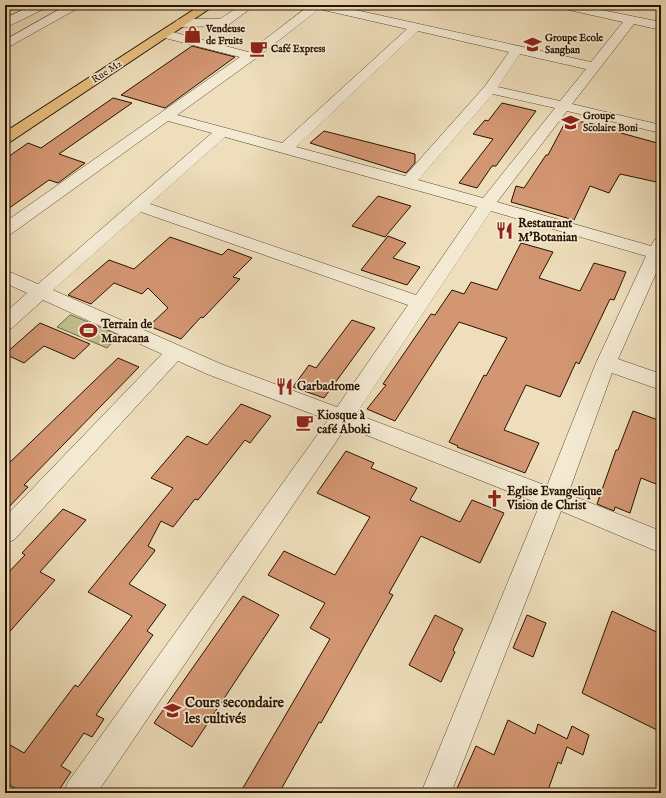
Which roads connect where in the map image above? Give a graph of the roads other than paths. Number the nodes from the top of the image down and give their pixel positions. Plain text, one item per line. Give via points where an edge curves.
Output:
1 (44, 5) edge
2 (75, 5) edge
3 (209, 5) edge
4 (249, 5) edge
5 (317, 5) edge
6 (560, 5) edge
7 (631, 20) junction
8 (6, 22) edge
9 (181, 23) junction
10 (661, 26) edge
11 (414, 28) junction
12 (33, 29) junction
13 (165, 34) junction
14 (5, 45) edge
15 (517, 50) junction
16 (250, 56) junction
17 (594, 67) junction
18 (490, 89) junction
19 (562, 105) junction
20 (166, 116) junction
21 (661, 129) edge
22 (223, 131) junction
23 (5, 139) edge
24 (286, 148) junction
25 (408, 182) junction
26 (486, 204) junction
27 (138, 206) junction
28 (5, 230) edge
29 (660, 251) edge
30 (5, 276) edge
31 (41, 292) junction
32 (418, 302) junction
33 (5, 323) edge
34 (174, 352) junction
35 (606, 363) junction
36 (661, 382) edge
37 (342, 417) junction
38 (554, 500) junction
39 (5, 533) edge
40 (661, 542) edge
41 (79, 793) edge
42 (436, 793) edge

1 - 8 street
2 - 12 street
3 - 9 main road, Rue M2
4 - 9 street via 223,23
5 - 11 street
5 - 16 street
6 - 7 street
7 - 10 street
7 - 17 street
8 - 12 street
9 - 13 main road, Rue M2
11 - 15 street
11 - 24 street
12 - 14 street
13 - 16 street
13 - 23 main road, Rue M2
15 - 17 street
15 - 18 street
16 - 20 street
17 - 19 street
18 - 19 street
18 - 25 street
19 - 21 street
19 - 26 street
20 - 22 street
20 - 28 street
22 - 24 street
22 - 27 street
24 - 25 street
25 - 26 street
26 - 29 street
26 - 32 street
27 - 31 street
27 - 32 street
29 - 35 street
30 - 31 street
31 - 33 street
31 - 34 street
32 - 37 street
34 - 37 street
34 - 39 street
35 - 36 street
35 - 38 street
37 - 38 street
37 - 41 street
38 - 40 street via 575,506
38 - 42 street

